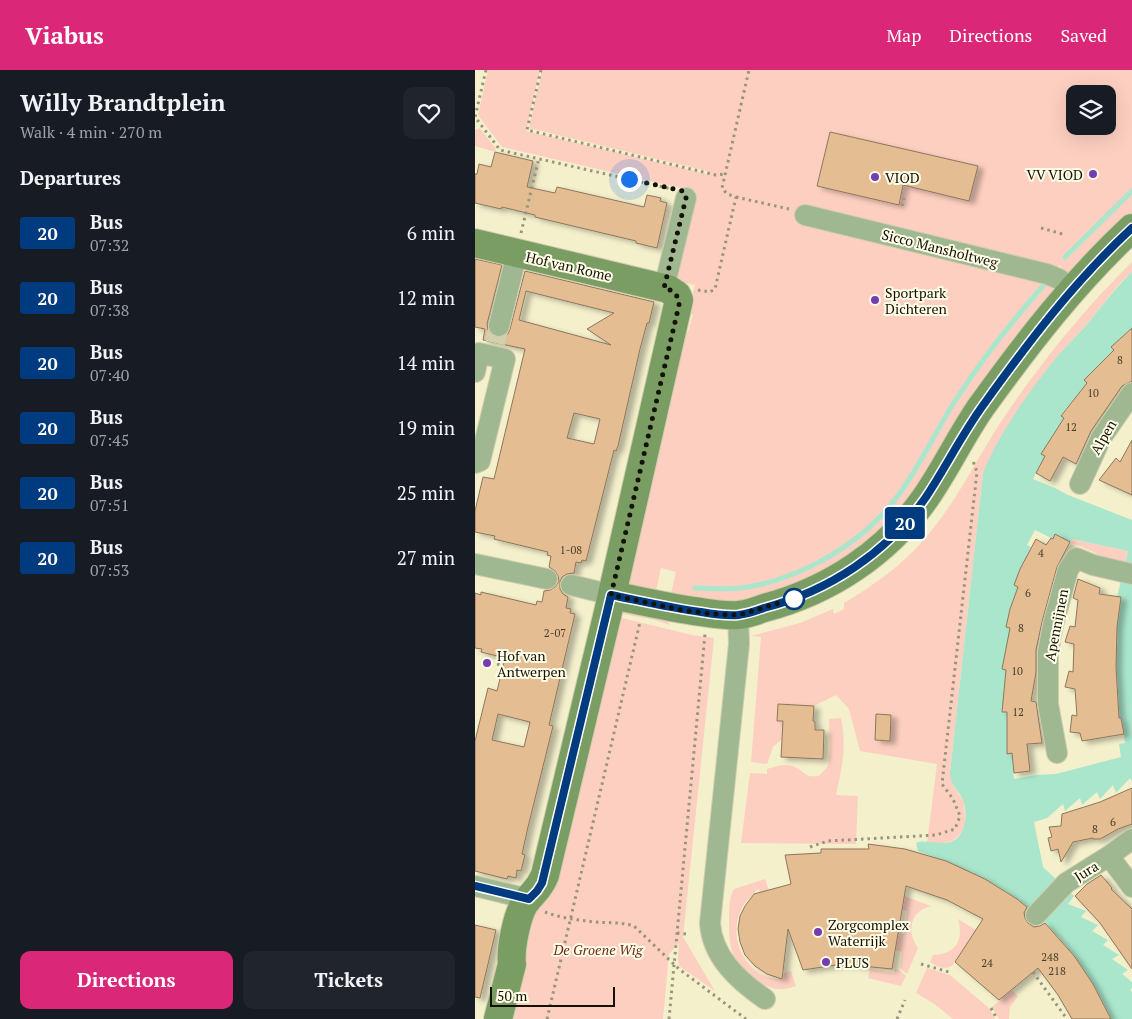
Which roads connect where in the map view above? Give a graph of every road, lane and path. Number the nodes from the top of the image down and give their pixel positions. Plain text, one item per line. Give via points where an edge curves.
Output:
1 (486, 70) edge
2 (541, 70) edge
3 (749, 70) edge
4 (479, 121) junction
5 (475, 124) edge
6 (539, 158) junction
7 (725, 174) junction
8 (736, 197) junction
9 (686, 198) joint
10 (904, 198) dead end
11 (902, 206) dead end
12 (805, 215) joint
13 (1041, 228) dead end
14 (1132, 228) edge
15 (1066, 234) dead end
16 (519, 241) junction
17 (475, 243) edge
18 (1071, 289) junction
19 (670, 292) junction
20 (496, 342) junction
21 (475, 372) edge
22 (1132, 393) edge
23 (971, 456) dead end
24 (475, 463) edge
25 (1080, 484) dead end
26 (475, 564) edge
27 (1127, 573) edge
28 (547, 579) dead end
29 (571, 585) dead end
30 (610, 604) junction
31 (739, 615) junction
32 (705, 629) dead end
33 (497, 664) dead end
34 (501, 665) dead end
35 (1057, 753) dead end
36 (1132, 839) edge
37 (810, 848) dead end
38 (1109, 856) junction
39 (475, 886) edge
40 (1132, 887) edge
41 (529, 899) junction
42 (1036, 916) dead end
43 (569, 918) junction
44 (677, 933) junction
45 (686, 934) dead end
46 (921, 964) dead end
47 (673, 965) junction
48 (949, 972) dead end
49 (1033, 972) dead end
50 (765, 998) dead end
51 (905, 1000) dead end
52 (991, 1008) dead end
53 (498, 1019) edge
54 (547, 1019) edge
55 (669, 1019) edge
56 (746, 1019) edge
57 (897, 1019) edge
58 (997, 1019) edge
59 (1067, 1019) edge

1 - 4 path via 475,117
2 - 7 path via 527,130 716,175
3 - 7 path
4 - 5 path
4 - 6 path via 500,150
6 - 9 path via 683,191
6 - 16 path
7 - 8 path via 722,188
8 - 12 path
8 - 19 path via 715,289 710,292 692,289
9 - 19 street
10 - 11 path
12 - 18 street, Sicco Mansholtweg via 1047,274
13 - 15 path
14 - 18 street
16 - 17 street, Hof van Rome
16 - 19 street, Hof van Rome
16 - 20 street
18 - 31 street via 979,411 926,497 883,546 862,563 812,592
19 - 30 street via 679,305
20 - 21 street via 479,353
20 - 24 street via 505,359 480,461
22 - 25 street, Alpen via 1101,438
23 - 37 path via 977,472 942,784 960,816 955,829 936,834 828,841
26 - 28 street
27 - 35 street, Apennijnen via 1076,558 1068,570 1048,652 1048,704
29 - 30 street
30 - 31 street
30 - 41 street via 545,875 540,888
30 - 43 path via 640,620
31 - 50 street via 739,644 709,923 710,934 727,965 741,981
32 - 44 path
33 - 34 path
36 - 38 street, Jura
38 - 40 street, Jura
38 - 42 street, Jura via 1063,886
39 - 41 street
41 - 43 path via 541,911
41 - 53 street via 519,917
43 - 47 path via 634,926
43 - 54 path
44 - 45 path
44 - 47 path
46 - 48 path
47 - 55 path
47 - 56 path
49 - 59 path
51 - 57 path
52 - 58 path

